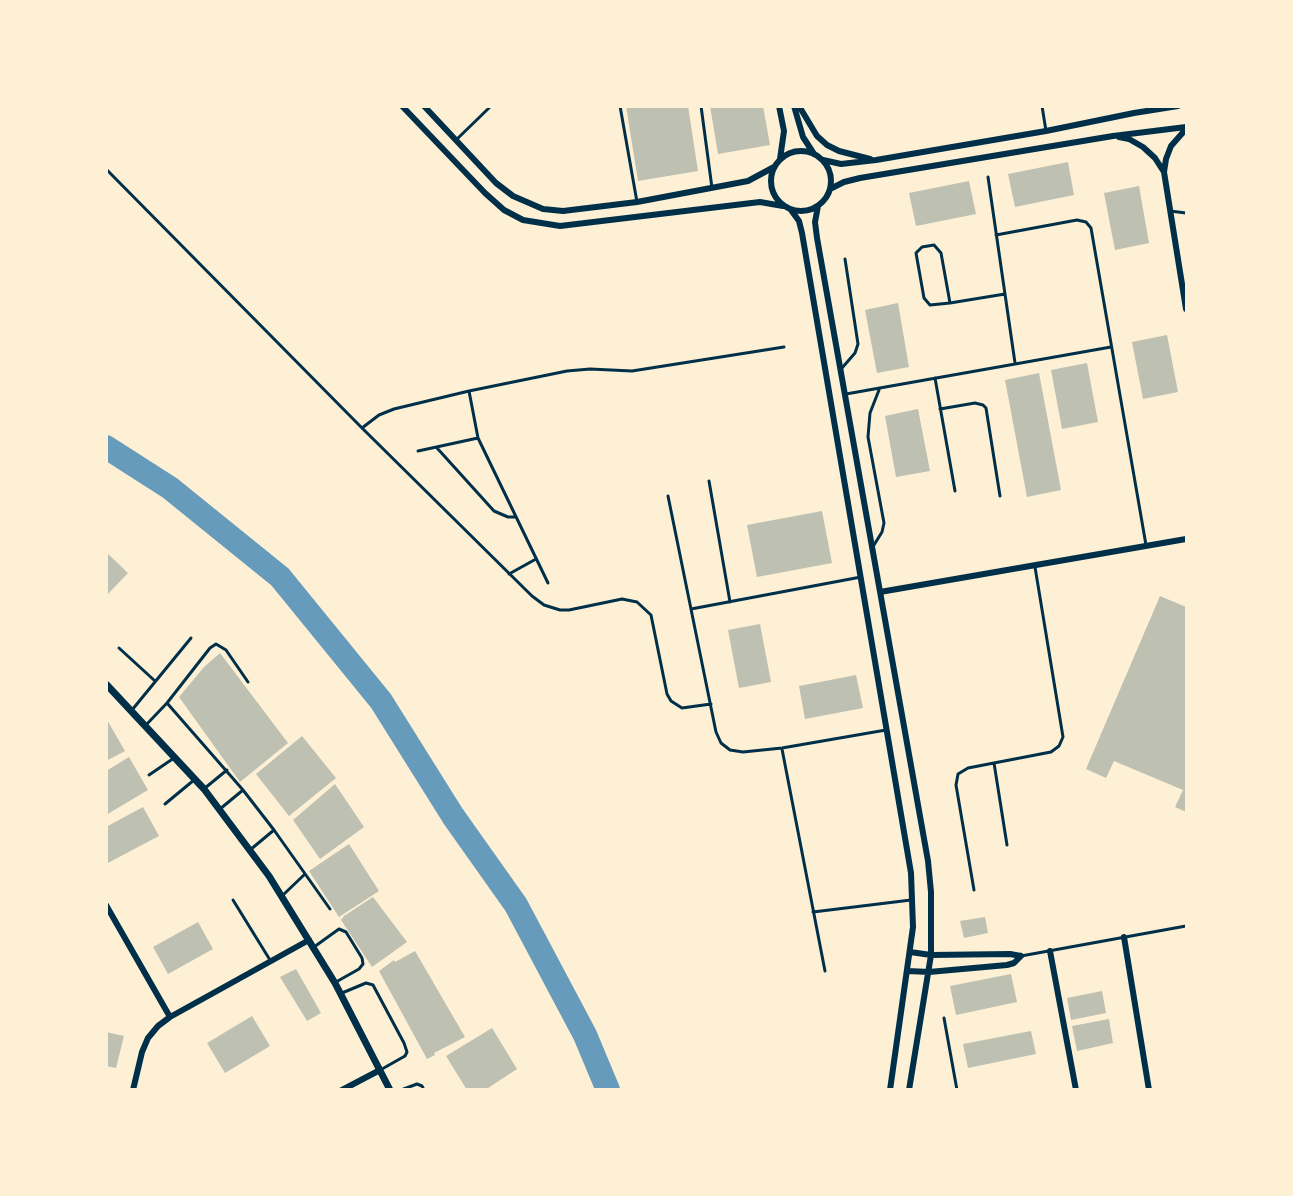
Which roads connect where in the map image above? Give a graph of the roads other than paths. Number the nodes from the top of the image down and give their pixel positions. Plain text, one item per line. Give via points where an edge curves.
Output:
1 (402, 106) edge
2 (424, 106) edge
3 (491, 106) edge
4 (620, 106) edge
5 (701, 106) edge
6 (779, 106) edge
7 (794, 106) edge
8 (799, 106) edge
9 (1042, 106) edge
10 (1178, 106) edge
11 (1135, 110) edge
12 (1186, 128) edge
13 (1046, 131) junction
14 (1113, 136) junction
15 (456, 140) junction
16 (815, 154) junction
17 (780, 160) junction
18 (823, 160) junction
19 (876, 160) junction
20 (774, 167) junction
21 (106, 169) edge
22 (1164, 172) junction
23 (988, 177) dead end
24 (712, 188) junction
25 (830, 189) junction
26 (637, 202) junction
27 (783, 206) junction
28 (818, 206) junction
29 (791, 210) junction
30 (1170, 211) junction
31 (1186, 213) edge
32 (996, 235) junction
33 (845, 260) dead end
34 (1005, 294) junction
35 (950, 303) junction
36 (1186, 309) edge
37 (784, 347) dead end
38 (1112, 347) junction
39 (1015, 363) junction
40 (841, 370) junction
41 (935, 378) junction
42 (879, 389) junction
43 (469, 391) junction
44 (846, 394) junction
45 (940, 409) junction
46 (362, 428) junction
47 (478, 438) junction
48 (437, 448) junction
49 (418, 452) dead end
50 (709, 481) dead end
51 (955, 491) dead end
52 (668, 496) dead end
53 (1000, 496) dead end
54 (516, 517) junction
55 (1186, 539) edge
56 (1146, 548) junction
57 (871, 549) junction
58 (536, 559) junction
59 (1034, 565) junction
60 (509, 574) junction
61 (861, 577) junction
62 (548, 583) dead end
63 (880, 592) junction
64 (730, 602) junction
65 (691, 609) junction
66 (191, 638) dead end
67 (119, 648) dead end
68 (155, 681) junction
69 (248, 682) dead end
70 (106, 684) edge
71 (167, 703) junction
72 (711, 704) junction
73 (132, 710) junction
74 (146, 725) junction
75 (888, 730) junction
76 (782, 748) junction
77 (175, 757) junction
78 (994, 763) junction
79 (227, 770) junction
80 (148, 775) dead end
81 (195, 778) junction
82 (204, 789) junction
83 (243, 790) junction
84 (165, 804) dead end
85 (220, 809) junction
86 (274, 830) junction
87 (1007, 845) dead end
88 (250, 850) junction
89 (305, 874) junction
90 (974, 890) dead end
91 (283, 895) junction
92 (233, 900) dead end
93 (913, 900) junction
94 (106, 905) edge
95 (330, 909) dead end
96 (813, 912) junction
97 (1186, 926) edge
98 (1124, 937) junction
99 (309, 940) junction
100 (314, 947) junction
101 (1050, 951) junction
102 (910, 952) junction
103 (931, 955) junction
104 (1021, 956) junction
105 (270, 960) junction
106 (825, 971) dead end
107 (908, 971) junction
108 (929, 972) junction
109 (335, 983) junction
110 (341, 994) junction
111 (170, 1017) junction
112 (944, 1018) dead end
113 (380, 1070) junction
114 (133, 1089) edge
115 (342, 1089) edge
116 (390, 1089) edge
117 (401, 1089) edge
118 (424, 1089) edge
119 (891, 1089) edge
120 (909, 1089) edge
121 (957, 1089) edge
122 (1076, 1089) edge
123 (1149, 1089) edge

1 - 27 street via 485,193 523,220 560,226 760,202
2 - 15 street
3 - 15 lane
4 - 26 lane
5 - 24 lane
6 - 17 street via 784,131
7 - 16 street via 803,137
8 - 19 street via 827,145 839,152
9 - 13 lane
10 - 11 street
11 - 13 street
12 - 14 street
12 - 22 street via 1171,146
13 - 19 street
14 - 22 street via 1143,147
14 - 25 street via 860,178
15 - 26 street via 496,183 513,196 543,209 563,211
16 - 17 street via 796,151
16 - 18 street
17 - 20 street
18 - 19 street via 841,164
18 - 25 street via 829,169
20 - 24 street via 748,181
20 - 27 street via 773,192
21 - 46 lane
22 - 30 street
23 - 32 lane
24 - 26 street
25 - 28 street
27 - 29 street
28 - 29 street via 800,212
28 - 40 street via 817,238
29 - 61 street via 802,234
30 - 31 lane
30 - 36 street
32 - 34 lane
32 - 38 lane via 1077,220 1086,222 1091,228
33 - 40 lane via 858,344
34 - 35 lane
34 - 39 lane
35 - 35 lane via 930,305 924,298 916,253 920,248 934,245 940,250
37 - 43 lane via 632,372 567,371
38 - 39 lane
38 - 56 lane
39 - 41 lane
40 - 44 street
41 - 42 lane
41 - 45 lane
42 - 44 lane
42 - 57 lane via 870,413 868,437 884,523
43 - 46 lane via 386,412
43 - 47 lane
44 - 57 street
45 - 51 lane
45 - 53 lane via 980,403 986,408
46 - 60 lane
47 - 48 lane
47 - 54 lane
48 - 49 lane
48 - 54 lane via 494,511
50 - 64 lane
52 - 65 lane
54 - 58 lane
55 - 56 street
56 - 59 street
57 - 63 street
58 - 60 lane
58 - 62 lane
59 - 63 street
59 - 78 lane via 1063,737 1051,752
60 - 72 lane via 537,601 551,608 569,610 622,599 642,605 651,615 671,701 682,708
61 - 64 lane
61 - 75 street
63 - 103 street via 928,861
64 - 65 lane
65 - 72 lane
66 - 68 lane
67 - 68 lane
68 - 73 lane
69 - 71 lane via 226,650 216,644
70 - 73 street
71 - 74 lane
71 - 79 lane
72 - 76 lane via 718,738 725,747 736,752
73 - 74 street
74 - 77 street
75 - 76 lane
75 - 93 street
76 - 96 lane
77 - 80 lane
77 - 81 street
78 - 87 lane
78 - 90 lane via 962,770 956,779
79 - 82 lane
79 - 83 lane
81 - 82 street
81 - 84 lane
82 - 85 street
83 - 85 lane
83 - 86 lane
85 - 88 street
86 - 88 lane
86 - 89 lane
88 - 91 street
89 - 91 lane
89 - 95 lane
91 - 99 street
92 - 105 lane
93 - 96 lane
93 - 102 street
94 - 111 street
96 - 106 lane
97 - 98 lane
98 - 101 lane
98 - 123 street
99 - 100 street
99 - 105 street
100 - 109 street
100 - 109 lane via 342,929 362,958 362,967
101 - 104 lane
101 - 122 street
102 - 103 street
102 - 107 street
103 - 104 street
103 - 108 street
104 - 108 street via 1007,965
105 - 111 street
107 - 108 street
107 - 119 street
108 - 120 street
109 - 110 street
110 - 113 street
110 - 113 lane via 366,982 373,985 404,1043 405,1056
111 - 114 street via 148,1038
112 - 121 lane
113 - 115 street
113 - 116 street
117 - 118 lane via 417,1084

